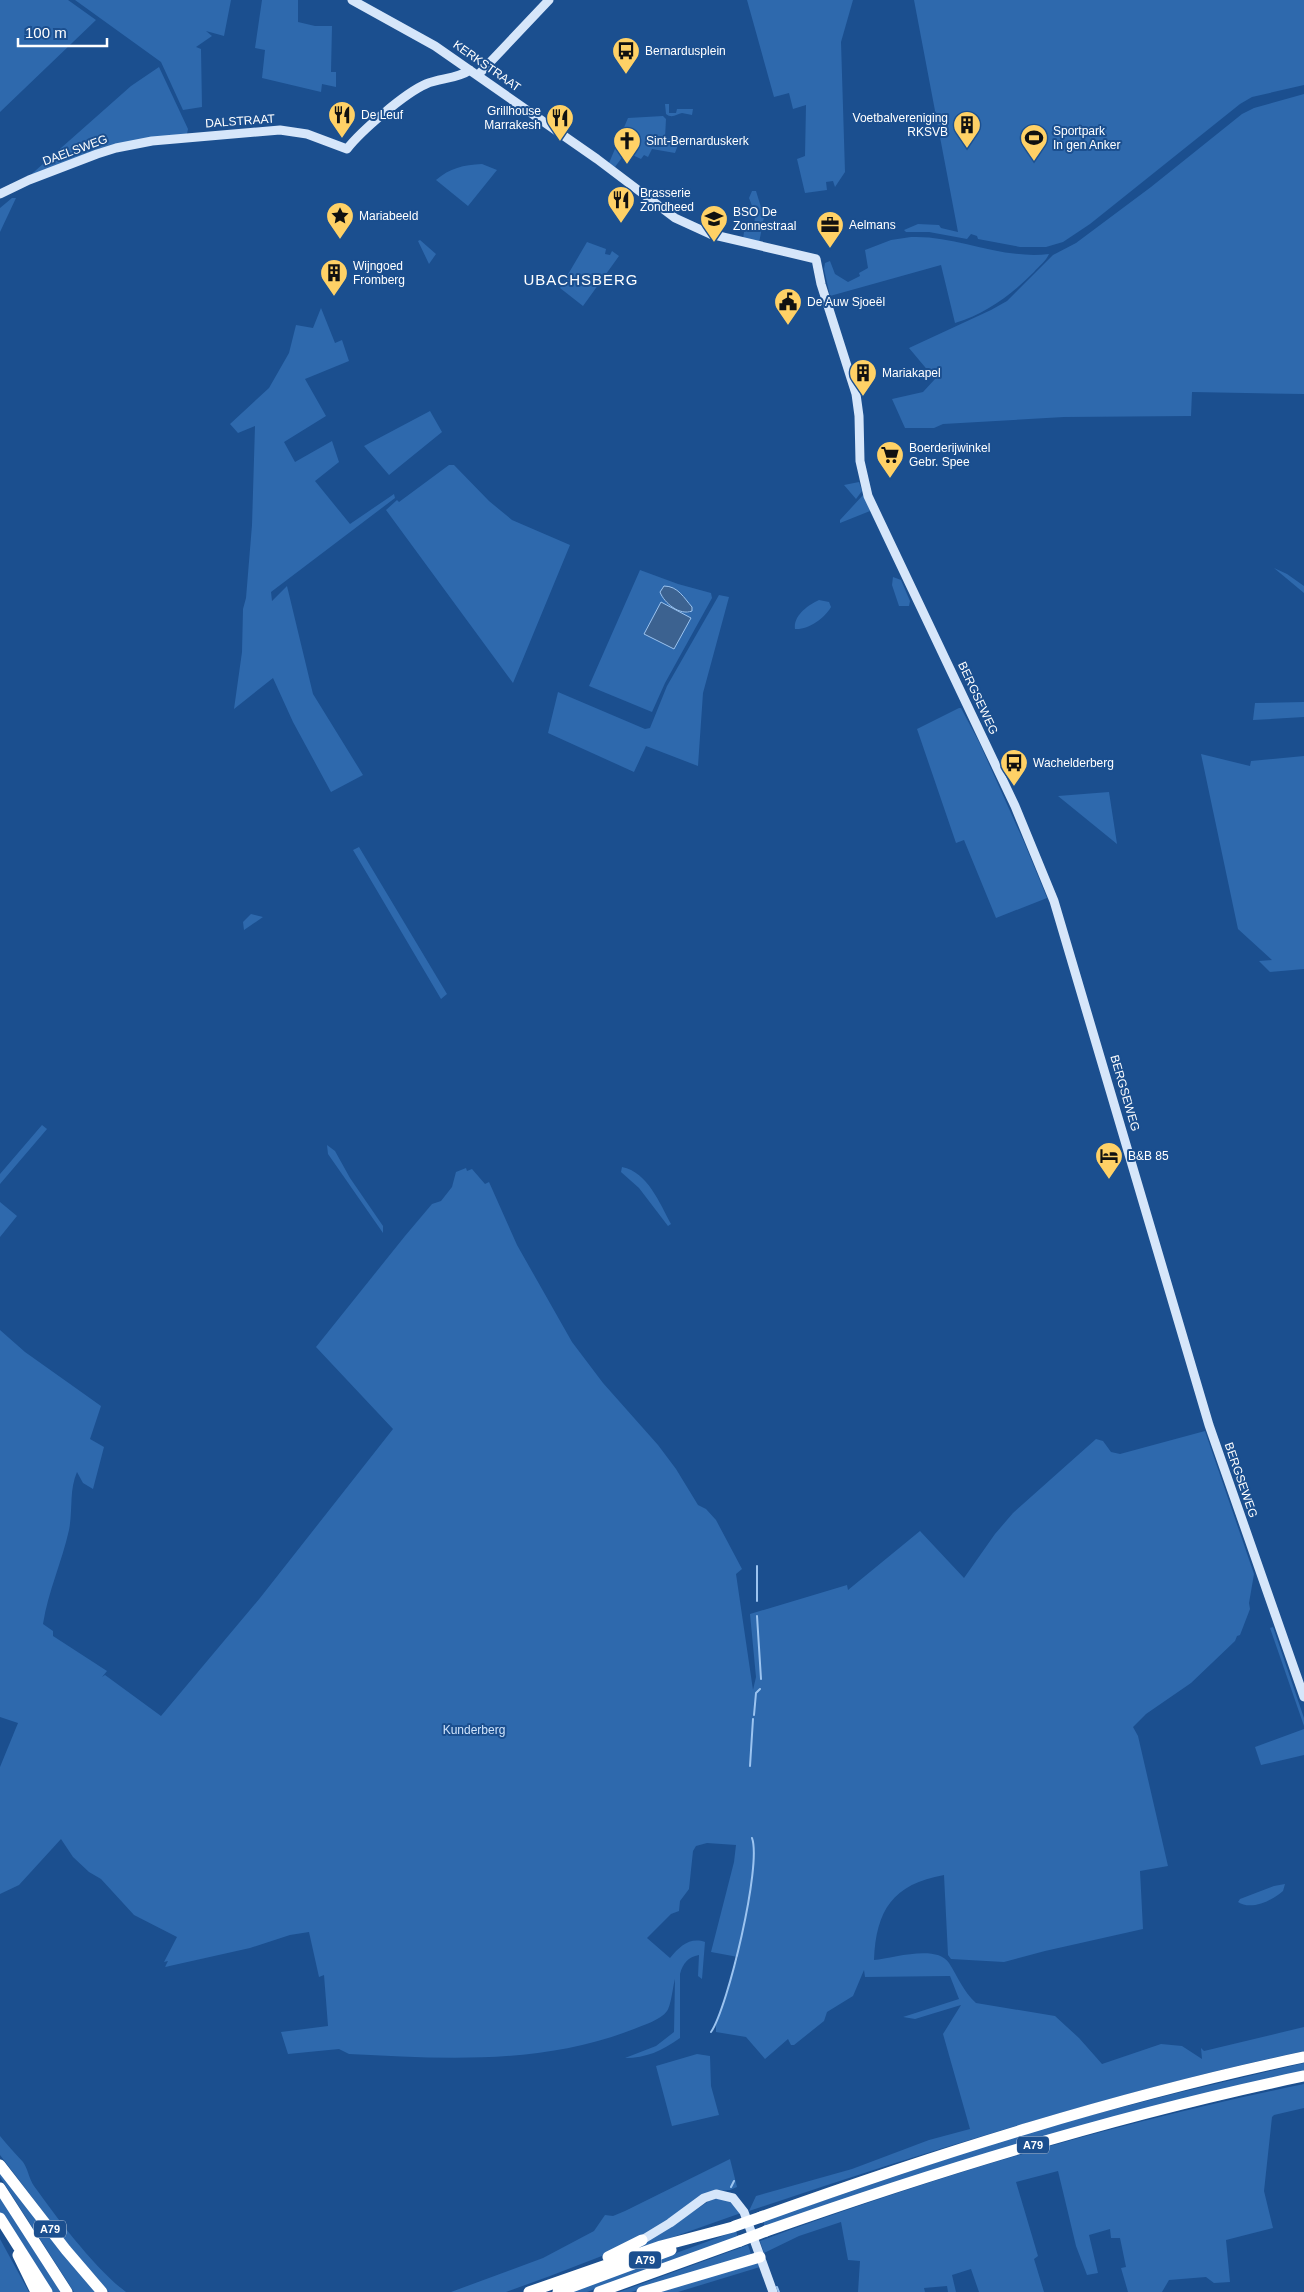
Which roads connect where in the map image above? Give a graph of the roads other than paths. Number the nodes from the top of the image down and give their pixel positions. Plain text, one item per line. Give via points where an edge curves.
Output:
1 (352, 0) edge
2 (549, 0) edge
3 (474, 72) junction
4 (161, 139) joint
5 (0, 194) edge
6 (816, 259) joint
7 (1304, 1696) edge
8 (1304, 2057) edge
9 (1304, 2076) edge
10 (0, 2165) edge
11 (0, 2188) edge
12 (0, 2218) edge
13 (734, 2227) junction
14 (9, 2231) junction
15 (642, 2240) joint
16 (760, 2257) junction
17 (568, 2278) junction
18 (36, 2292) edge
19 (47, 2292) edge
20 (67, 2292) edge
21 (102, 2292) edge
22 (529, 2292) edge
23 (558, 2292) edge
24 (598, 2292) edge
25 (642, 2292) edge
26 (773, 2292) edge

1 - 3 street, KERKSTRAAT via 436,46
2 - 3 street
3 - 4 street, DALSTRAAT via 436,80 418,88 347,149 307,134 280,130
3 - 6 street, KERKSTRAAT via 675,218 710,234
4 - 5 street, DAELSWEG via 116,148
6 - 7 street, BERGSEWEG via 856,394 860,461 866,489 1008,792 1054,902 1209,1425
8 - 13 highway, A79, bridge via 1082,2112 908,2166
9 - 24 highway, A79, bridge via 1179,2105 883,2191
10 - 21 highway, A79
11 - 20 highway
12 - 14 highway
13 - 17 highway, A79 via 660,2246
13 - 23 highway, A79
14 - 18 highway via 22,2267
14 - 19 highway
15 - 16 street via 704,2198 716,2194 733,2198 743,2210
15 - 17 highway, A79
16 - 25 highway, A79
16 - 26 street
17 - 22 highway, A79

